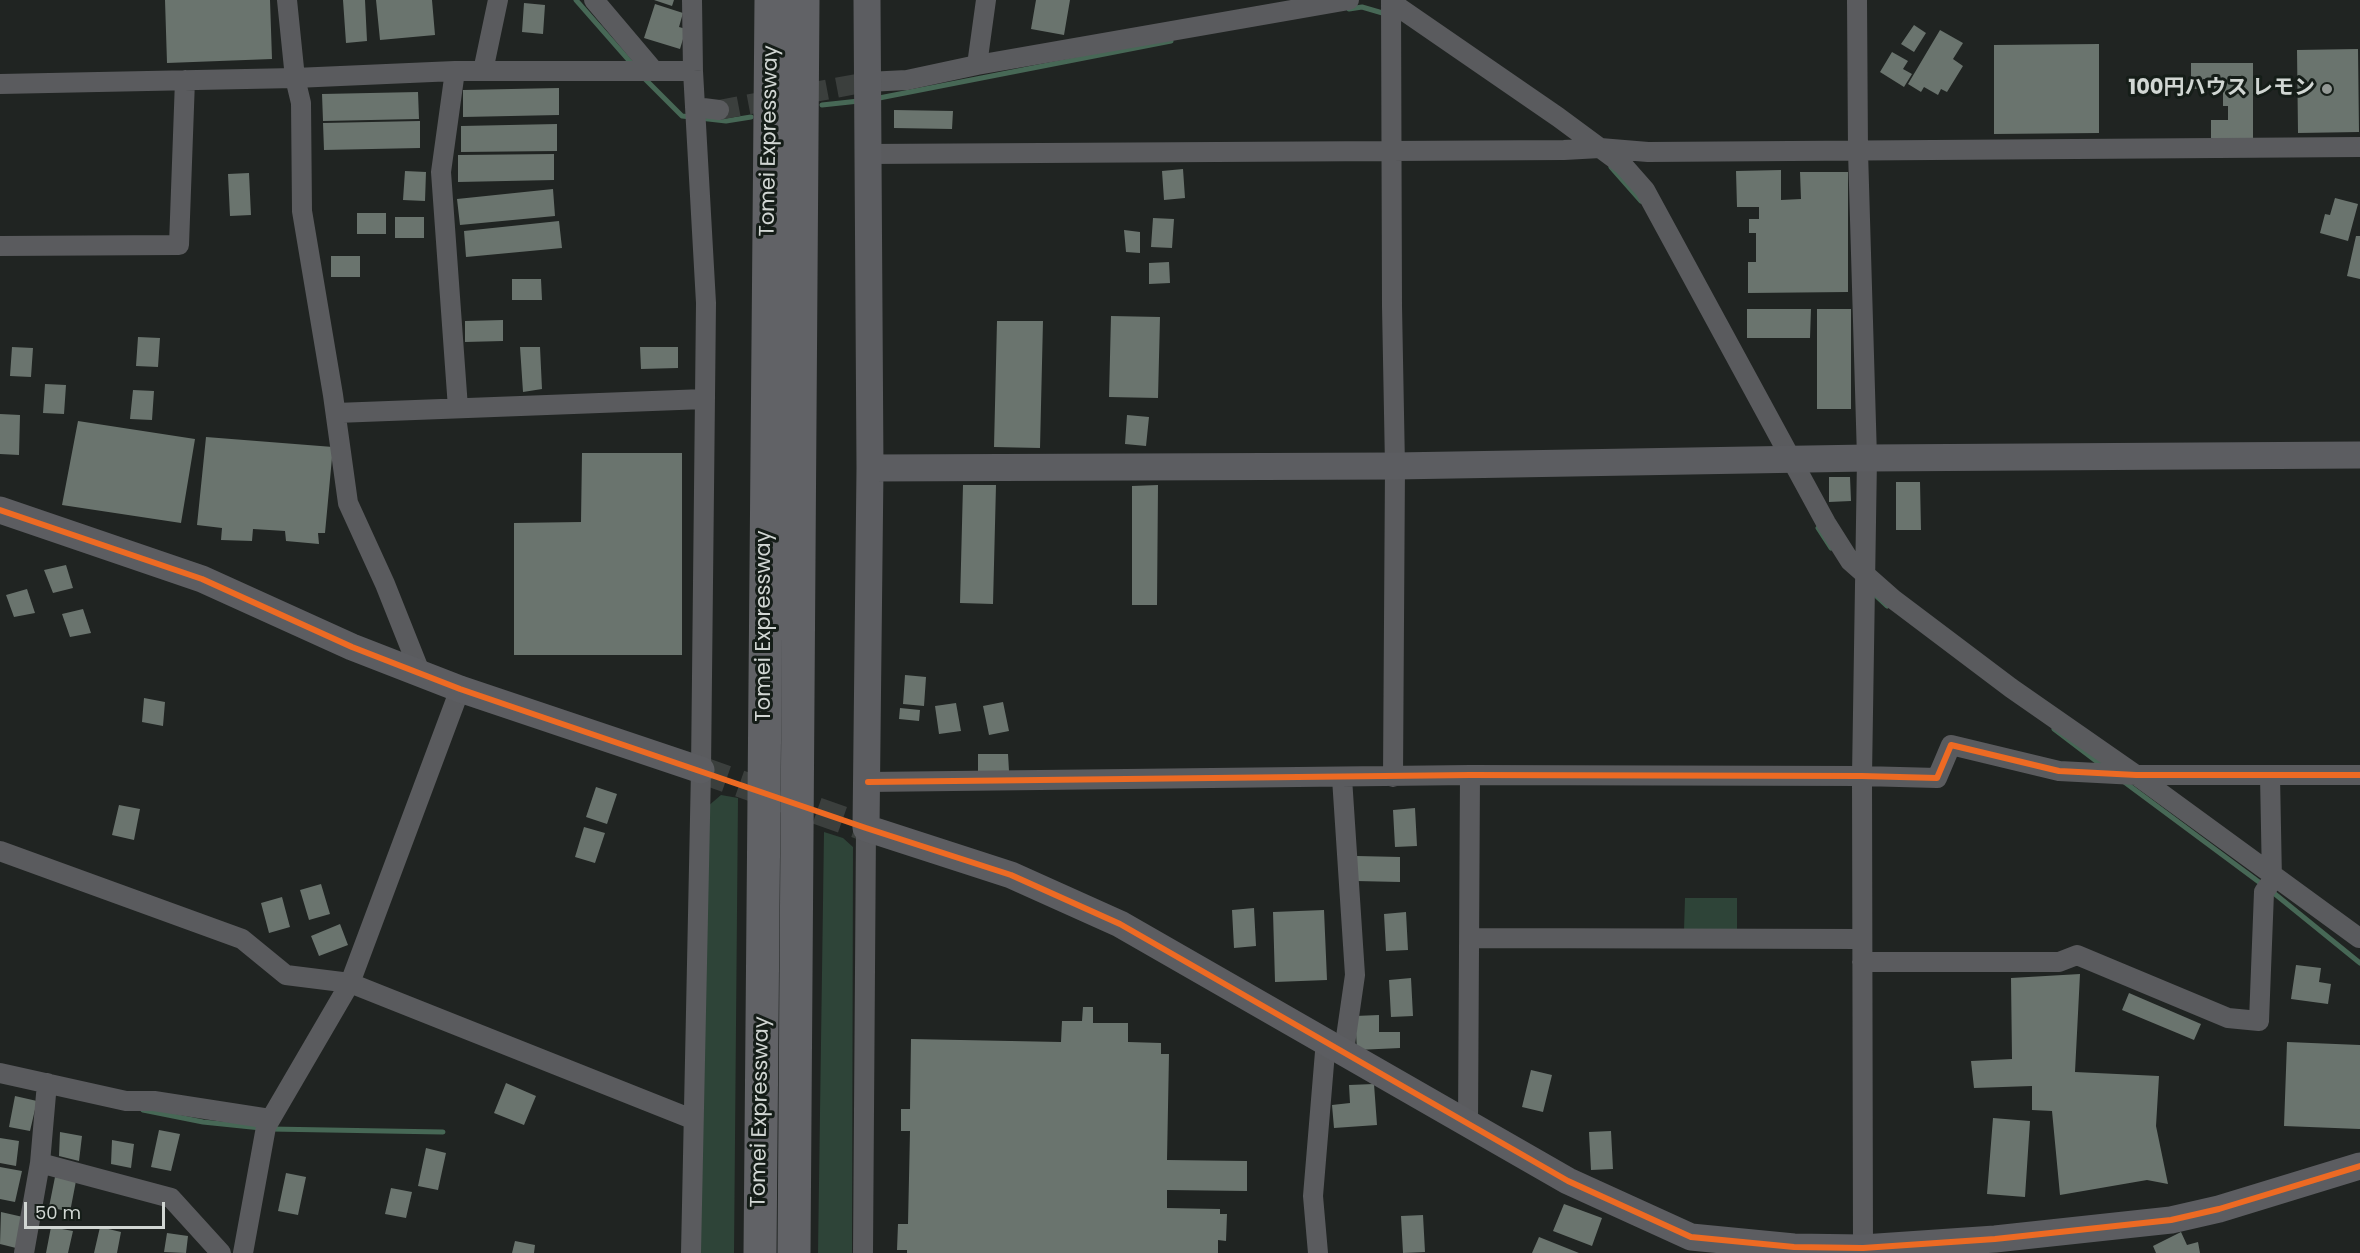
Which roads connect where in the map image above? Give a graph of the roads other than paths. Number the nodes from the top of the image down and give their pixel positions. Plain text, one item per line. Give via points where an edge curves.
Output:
1 (287, 0) edge
2 (498, 0) edge
3 (594, 0) edge
4 (693, 0) edge
5 (749, 0) edge
6 (771, 0) edge
7 (803, 0) edge
8 (867, 0) edge
9 (986, 0) edge
10 (1349, 0) edge
11 (1857, 0) edge
12 (1391, 2) edge
13 (977, 65) junction
14 (455, 71) junction
15 (483, 71) junction
16 (653, 71) junction
17 (693, 71) junction
18 (296, 78) junction
19 (186, 80) junction
20 (0, 84) edge
21 (867, 94) junction
22 (695, 107) junction
23 (720, 110) tunnel mouth
24 (2360, 147) edge
25 (1599, 148) junction
26 (1391, 150) junction
27 (1858, 151) junction
28 (867, 154) junction
29 (0, 246) edge
30 (766, 392) junction
31 (705, 399) junction
32 (458, 408) junction
33 (336, 412) junction
34 (2360, 455) edge
35 (1867, 458) junction
36 (1783, 460) junction
37 (1395, 466) junction
38 (870, 468) junction
39 (0, 510) edge
40 (1865, 575) junction
41 (420, 672) junction
42 (460, 690) junction
43 (701, 770) junction
44 (1470, 775) junction
45 (2134, 775) junction
46 (2270, 775) junction
47 (2360, 775) edge
48 (1862, 776) junction
49 (1393, 777) junction
50 (1342, 778) junction
51 (868, 782) junction
52 (866, 828) junction
53 (0, 851) edge
54 (2269, 883) junction
55 (1470, 938) junction
56 (2359, 938) edge
57 (1862, 939) junction
58 (1862, 962) junction
59 (350, 982) junction
60 (1335, 1046) junction
61 (0, 1073) edge
62 (46, 1090) junction
63 (692, 1119) junction
64 (1468, 1125) junction
65 (266, 1129) junction
66 (40, 1163) junction
67 (2360, 1166) edge
68 (1689, 1245) edge
69 (1996, 1246) edge
70 (1863, 1248) junction
71 (24, 1253) edge
72 (221, 1253) edge
73 (243, 1253) edge
74 (691, 1253) edge
75 (760, 1253) edge
76 (794, 1253) edge
77 (863, 1253) edge
78 (1318, 1253) edge

1 - 18 street
2 - 15 street
3 - 16 street
4 - 17 street
5 - 30 highway
6 - 30 highway, Tomei Expressway
7 - 76 highway, Tomei Expressway
8 - 21 street
9 - 13 street
10 - 13 street
11 - 27 street
12 - 25 street
12 - 26 street
13 - 21 street via 907,80
14 - 15 street
14 - 18 street
14 - 32 street via 441,172
15 - 16 street
16 - 17 street
17 - 22 street
18 - 19 street
18 - 33 street via 302,103 302,211
19 - 20 street
19 - 29 street via 179,245
21 - 28 street
22 - 23 street
22 - 31 street via 706,303
24 - 27 street
25 - 26 street
25 - 27 street via 1648,152
25 - 36 street via 1623,165 1645,190
26 - 28 street
26 - 37 street
27 - 35 street
28 - 38 street
30 - 75 highway, Tomei Expressway
31 - 32 street
31 - 43 street
32 - 33 street
33 - 41 street via 348,503
34 - 35 street
35 - 36 street
35 - 40 street
36 - 37 street
36 - 40 street via 1850,561
37 - 38 street
37 - 49 street
38 - 51 street
39 - 41 street via 202,579 352,648
40 - 45 street via 2011,688
40 - 48 street
41 - 42 street
42 - 43 street
42 - 59 street
43 - 63 street
44 - 48 street
44 - 49 street
44 - 55 street
45 - 46 street
45 - 48 street via 2059,771 1951,745 1937,778
45 - 54 street
46 - 47 street
46 - 54 street
48 - 57 street
49 - 50 street
50 - 51 street
50 - 60 street via 1355,975
51 - 52 street
52 - 60 street via 1011,875 1120,924
52 - 77 street
53 - 59 street via 242,939 286,975
54 - 56 street
54 - 58 street via 2259,1021 2228,1018 2077,955 2059,962
55 - 57 street
55 - 64 street
57 - 58 street
58 - 70 street
59 - 63 street
59 - 65 street
60 - 64 street
60 - 78 street via 1313,1196
61 - 62 street
62 - 65 street via 154,1101
62 - 66 street
63 - 74 street
64 - 68 street
65 - 73 street
66 - 71 street
66 - 72 street via 171,1198
67 - 69 street via 2171,1220
68 - 70 street
69 - 70 street

